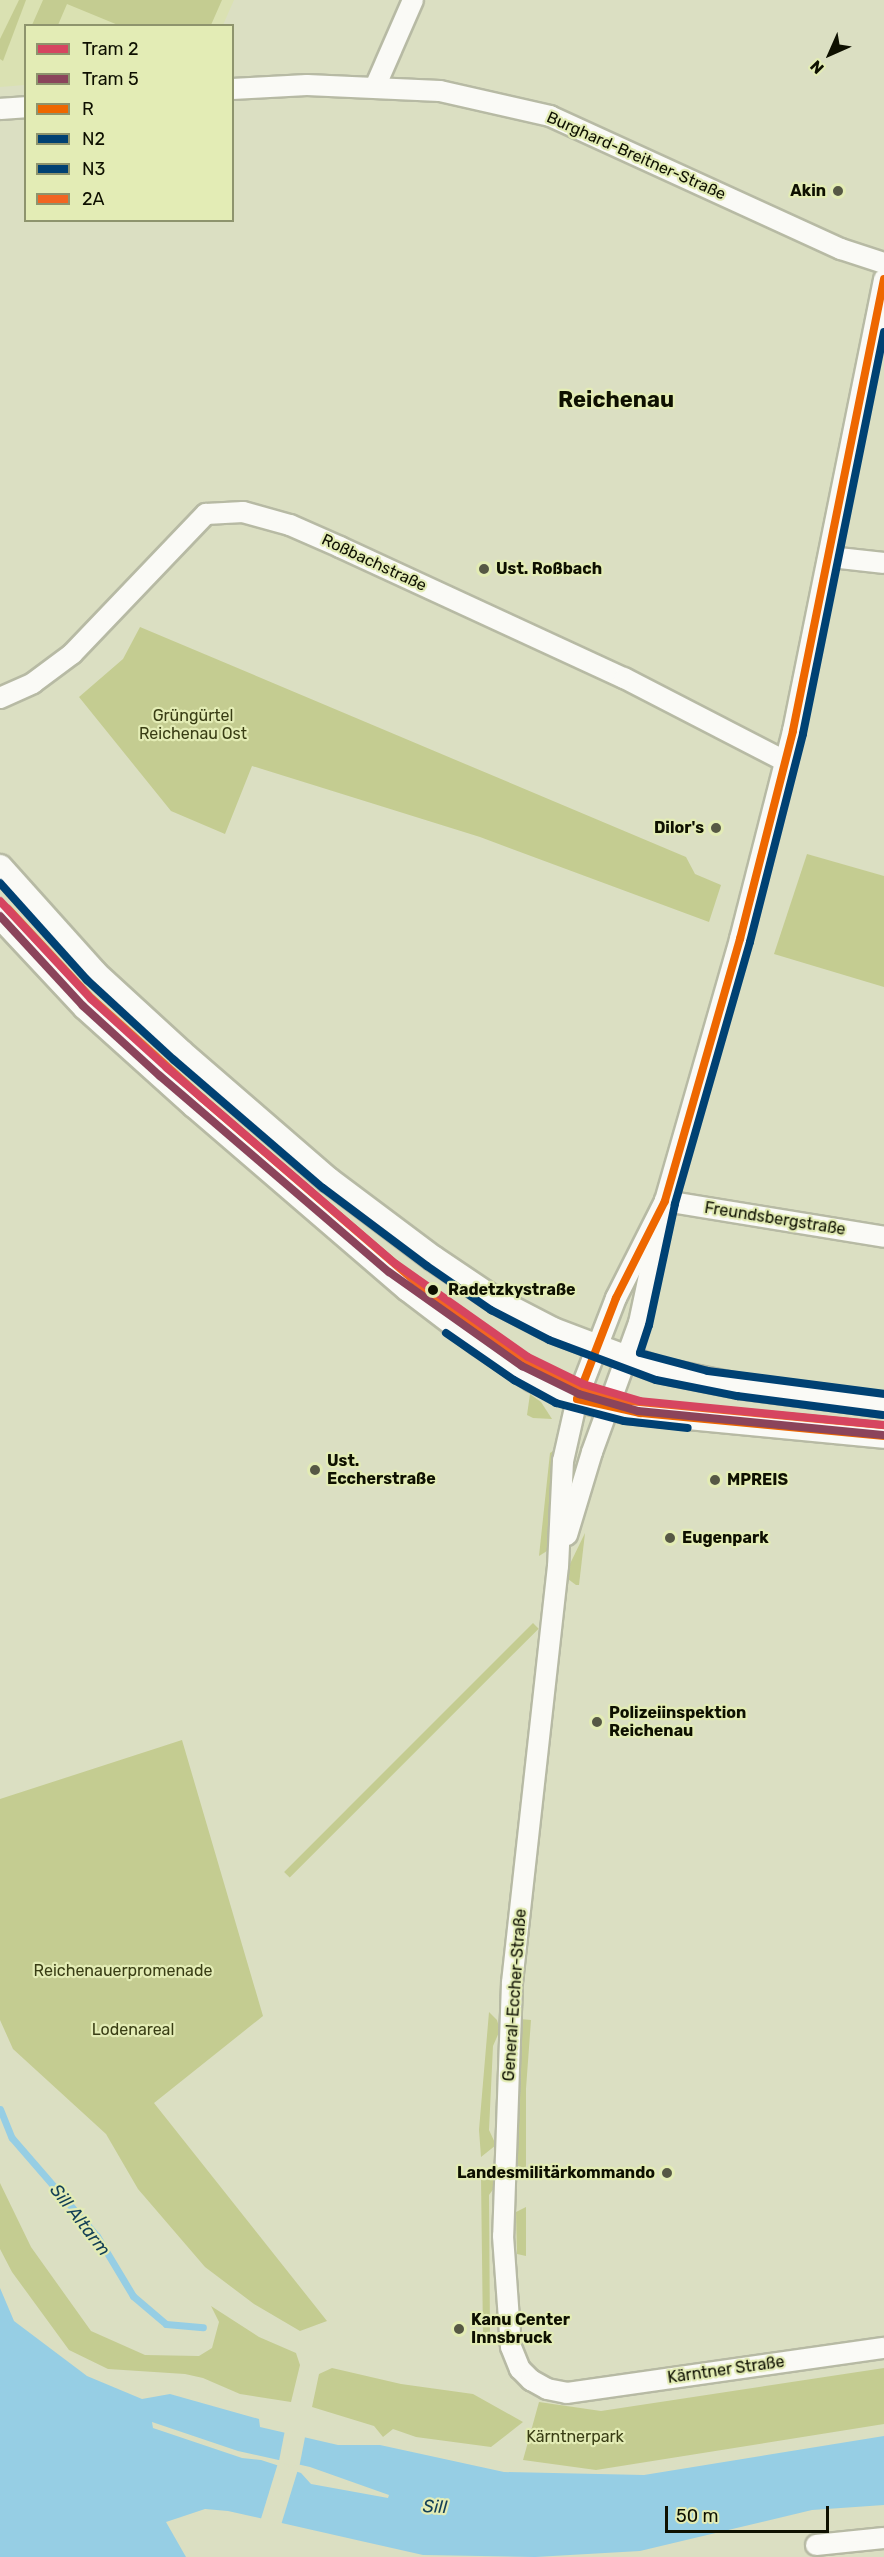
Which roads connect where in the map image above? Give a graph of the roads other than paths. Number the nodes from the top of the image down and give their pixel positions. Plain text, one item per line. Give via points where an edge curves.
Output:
1 (413, 0) edge
2 (375, 87) junction
3 (234, 89) edge
4 (24, 107) edge
5 (0, 109) edge
6 (884, 263) edge
7 (884, 279) edge
8 (830, 557) junction
9 (884, 563) edge
10 (0, 698) edge
11 (785, 761) junction
12 (0, 867) edge
13 (0, 916) edge
14 (665, 1201) junction
15 (884, 1237) edge
16 (647, 1254) junction
17 (597, 1348) junction
18 (626, 1360) junction
19 (577, 1399) junction
20 (884, 1405) edge
21 (608, 1407) junction
22 (884, 1436) edge
23 (558, 1566) junction
24 (884, 2348) edge
25 (567, 2393) joint
26 (884, 2538) edge
27 (816, 2545) dead end

1 - 2 street
2 - 3 street, Burghard-Breitner-Straße
2 - 6 street, Burghard-Breitner-Straße via 440,91 550,116 841,249
4 - 5 street
7 - 8 street
8 - 9 street
8 - 11 street
10 - 11 street, Roßbachstraße via 33,683 72,654 206,514 243,512 290,525 624,678
11 - 14 street via 740,939
12 - 17 street via 64,942 120,998 329,1180 497,1301
13 - 19 street via 114,1034 356,1245 487,1349 533,1380
14 - 15 street, Freundsbergstraße
14 - 16 street
14 - 16 street via 655,1221
16 - 17 street via 616,1298
16 - 18 street via 639,1323
17 - 18 street
17 - 19 street, General-Eccher-Straße
18 - 20 street via 706,1381
18 - 21 street, General-Eccher-Straße
19 - 21 street
19 - 23 street, General-Eccher-Straße via 563,1461
21 - 22 street
21 - 23 street, General-Eccher-Straße via 579,1488
23 - 25 street, General-Eccher-Straße via 512,1983 503,2236 511,2347 520,2369 531,2380 547,2389
24 - 25 street, Kärntner Straße
26 - 27 street

